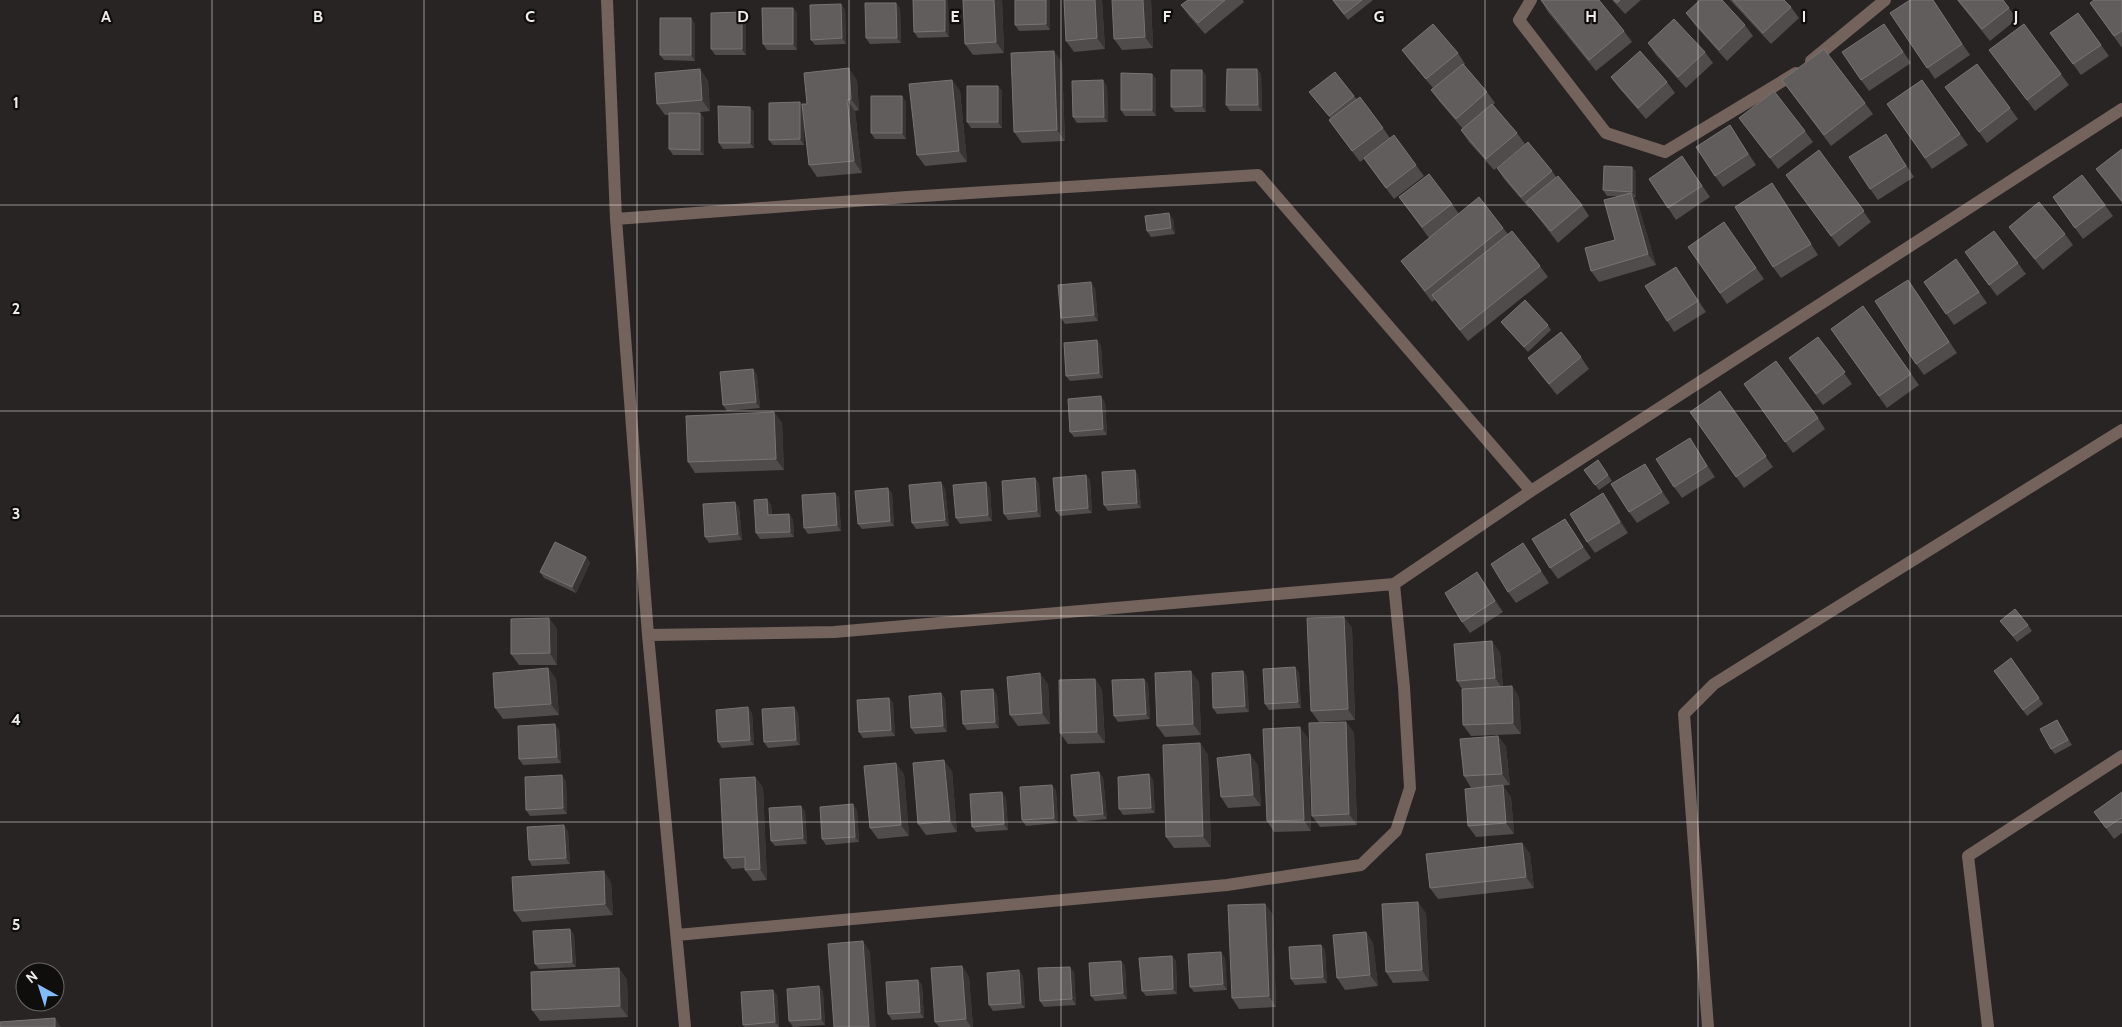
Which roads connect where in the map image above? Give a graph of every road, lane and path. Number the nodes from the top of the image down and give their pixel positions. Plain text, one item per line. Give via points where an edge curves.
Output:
1 (607, 0) edge
2 (1532, 0) edge
3 (1884, 0) edge
4 (2122, 108) edge
5 (616, 219) junction
6 (2122, 430) edge
7 (1532, 491) junction
8 (1394, 584) junction
9 (648, 635) junction
10 (2122, 756) edge
11 (677, 935) junction
12 (685, 1027) edge
13 (1708, 1027) edge
14 (1988, 1027) edge

1 - 5 street
2 - 3 street via 1519,20 1606,134 1665,152 1800,70
4 - 7 street
5 - 7 street via 1258,175
5 - 9 street
6 - 13 street via 1714,684 1684,714
7 - 8 street
8 - 9 street via 834,632
8 - 11 street via 1410,788 1396,831 1361,865 1217,886
9 - 11 street
10 - 14 street via 1968,856
11 - 12 street

